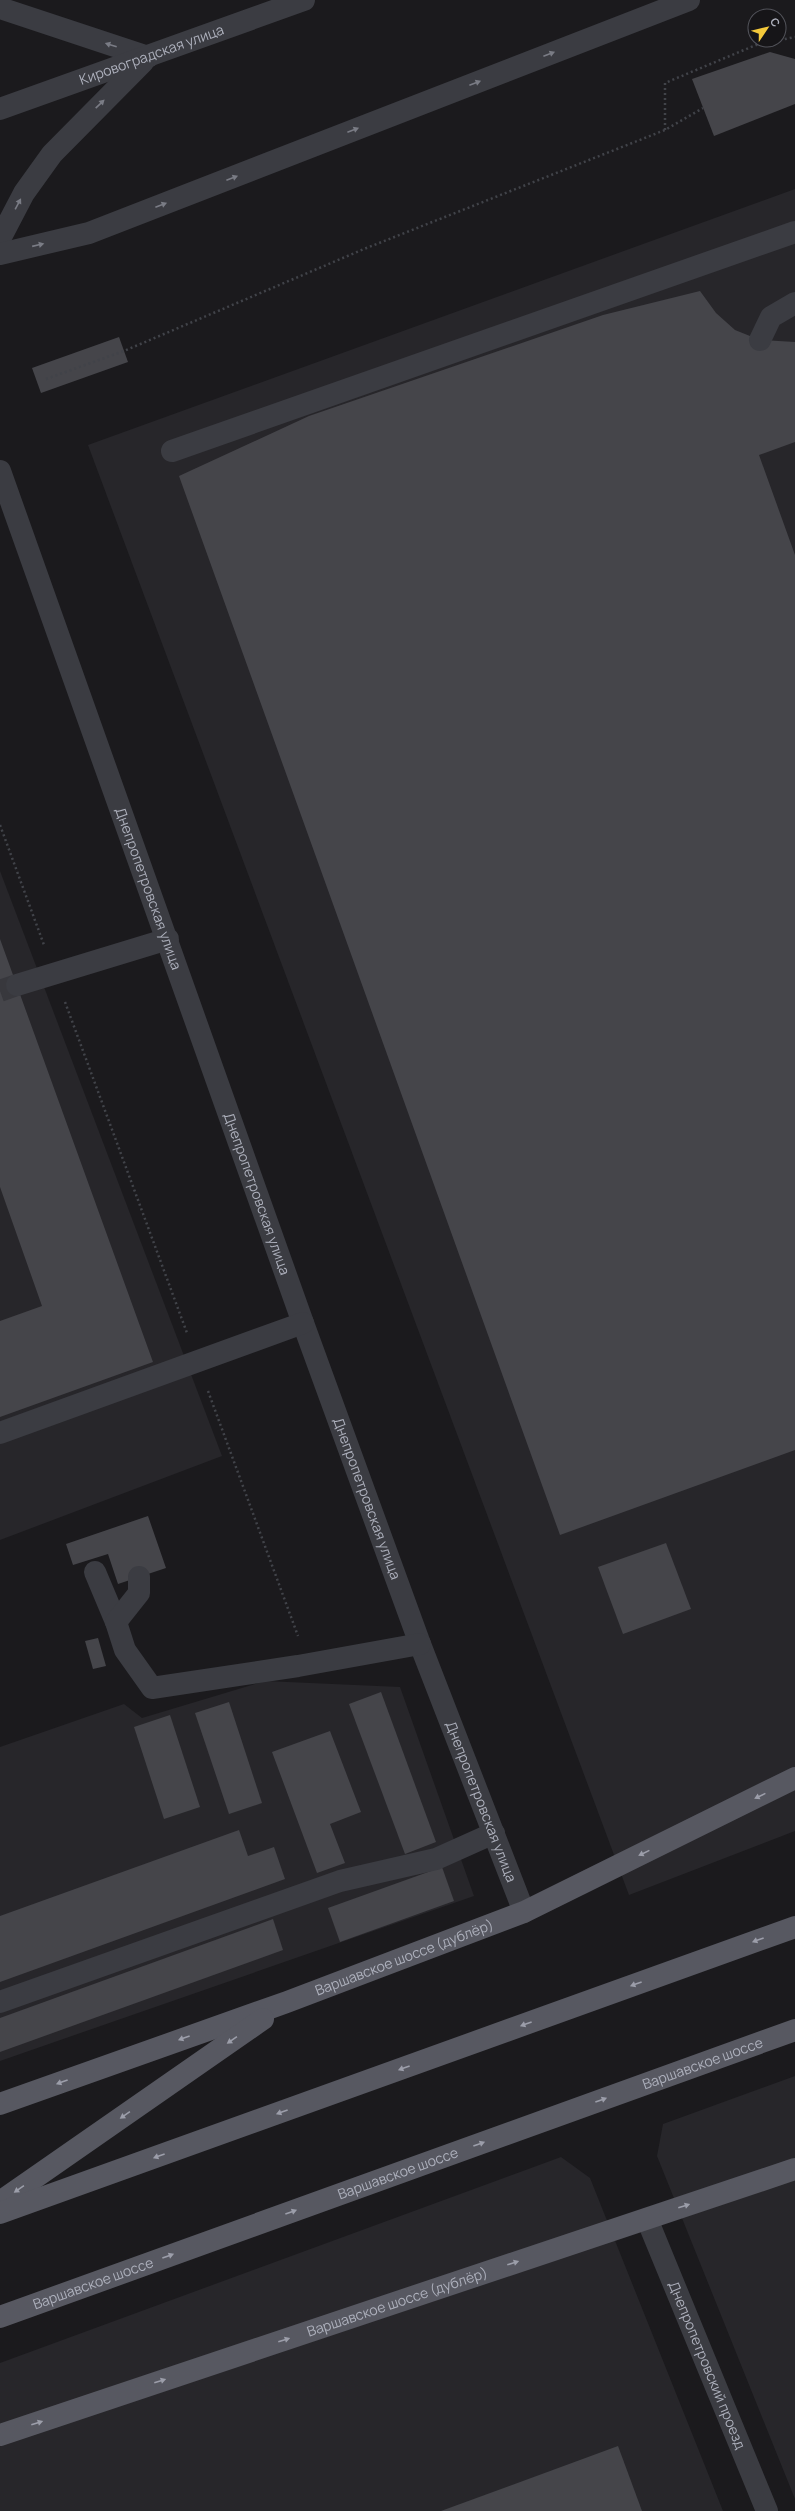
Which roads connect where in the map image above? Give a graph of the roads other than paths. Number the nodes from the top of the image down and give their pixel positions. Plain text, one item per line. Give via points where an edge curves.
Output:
1 (304, 0) edge
2 (689, 0) edge
3 (0, 8) edge
4 (148, 57) junction
5 (0, 109) edge
6 (795, 232) edge
7 (0, 238) edge
8 (0, 254) edge
9 (795, 304) edge
10 (760, 340) dead end
11 (172, 451) dead end
12 (0, 471) edge
13 (168, 939) junction
14 (17, 985) tunnel mouth
15 (303, 1323) junction
16 (0, 1433) edge
17 (96, 1572) dead end
18 (139, 1577) dead end
19 (116, 1622) junction
20 (420, 1644) junction
21 (795, 1778) edge
22 (494, 1833) junction
23 (524, 1912) junction
24 (795, 1927) edge
25 (0, 2002) edge
26 (287, 2002) junction
27 (795, 2030) edge
28 (0, 2104) edge
29 (795, 2170) edge
30 (0, 2202) edge
31 (0, 2213) edge
32 (647, 2219) junction
33 (0, 2317) edge
34 (0, 2435) edge
35 (767, 2511) edge

1 - 4 street, Кировоградская улица
8 -> 2 street via 89,233
4 -> 3 street
4 - 5 street, Кировоградская улица
7 -> 4 street via 24,193 52,154
6 - 11 street
9 - 10 street via 771,317
12 - 13 street, Днепропетровская улица via 108,779
13 - 14 street
13 - 15 street, Днепропетровская улица
15 - 16 street
15 - 20 street, Днепропетровская улица
17 - 19 street
18 - 19 street via 139,1593
19 - 20 street via 125,1650 152,1688
20 - 22 street, Днепропетровская улица
21 -> 23 main road, Варшавское шоссе (дублёр)
22 - 23 street, Днепропетровская улица
22 - 25 street via 436,1859 340,1881
23 - 26 main road, Варшавское шоссе (дублёр)
24 -> 31 main road
26 -> 28 main road, Варшавское шоссе (дублёр)
26 -> 30 main road
33 -> 27 main road, Варшавское шоссе
32 -> 29 main road, Варшавское шоссе (дублёр)
34 -> 32 main road, Варшавское шоссе (дублёр)
32 - 35 street, Днепропетровский проезд

